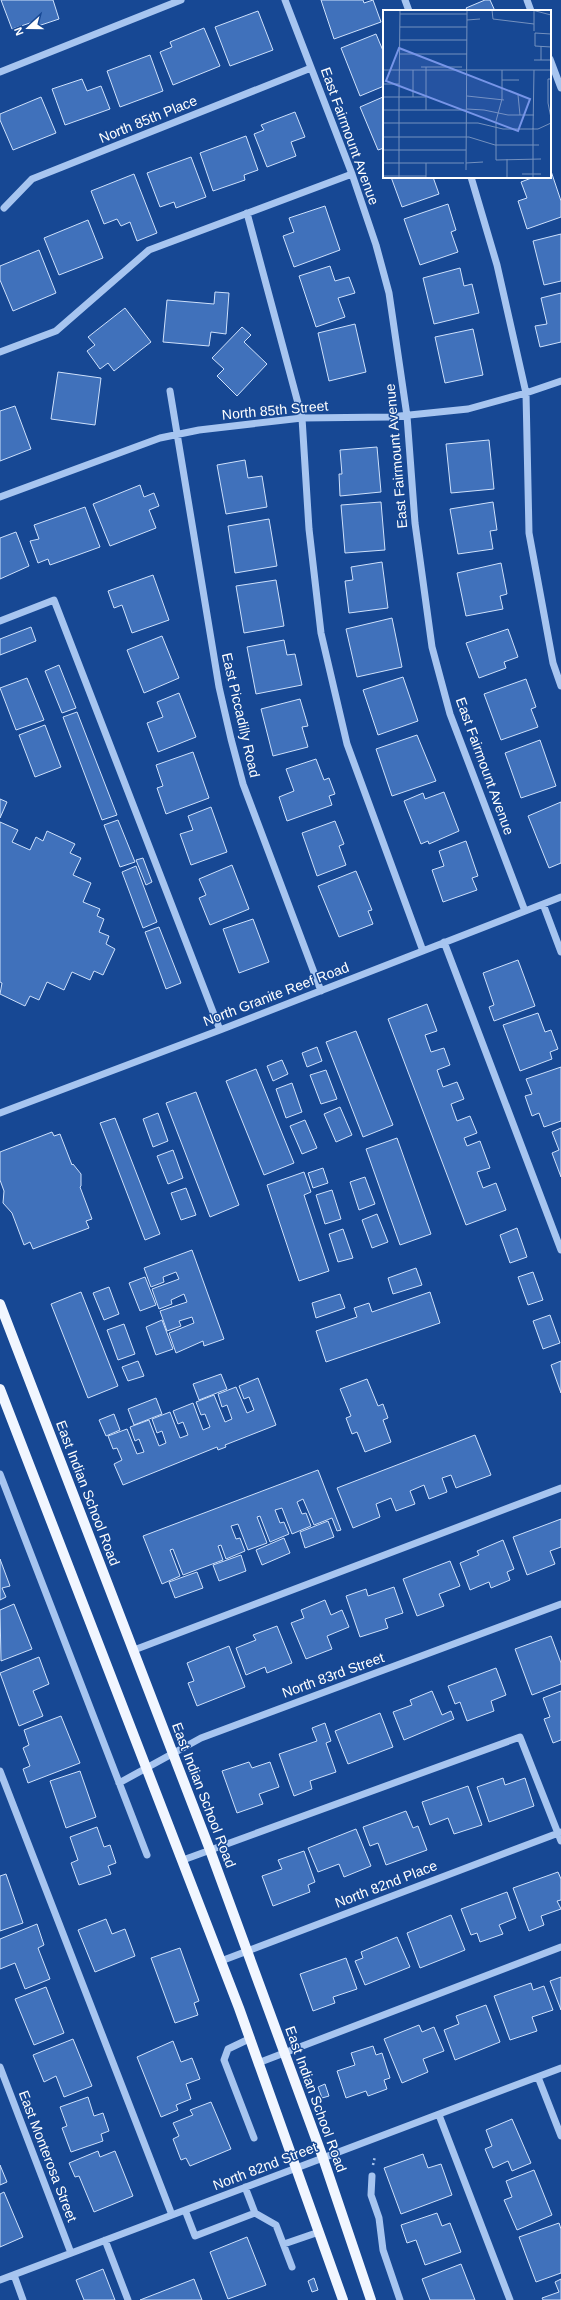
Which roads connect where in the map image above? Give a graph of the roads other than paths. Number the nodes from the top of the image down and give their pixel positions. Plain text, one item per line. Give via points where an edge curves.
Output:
1 (181, 0) edge
2 (285, 0) edge
3 (405, 0) edge
4 (527, 0) edge
5 (409, 10) edge
6 (531, 10) edge
7 (551, 62) edge
8 (311, 68) junction
9 (0, 72) edge
10 (561, 88) edge
11 (352, 174) junction
12 (471, 178) edge
13 (4, 208) dead end
14 (247, 214) junction
15 (0, 352) edge
16 (561, 380) edge
17 (170, 391) dead end
18 (526, 393) junction
19 (407, 416) junction
20 (302, 418) junction
21 (178, 434) junction
22 (0, 497) edge
23 (0, 621) edge
24 (561, 686) edge
25 (561, 897) edge
26 (543, 904) junction
27 (525, 911) junction
28 (444, 942) junction
29 (423, 951) junction
30 (561, 952) edge
31 (321, 991) junction
32 (220, 1030) junction
33 (0, 1113) edge
34 (561, 1250) edge
35 (0, 1304) edge
36 (0, 1389) edge
37 (0, 1474) edge
38 (561, 1488) edge
39 (561, 1604) edge
40 (134, 1650) junction
41 (173, 1753) junction
42 (147, 1768) junction
43 (0, 1771) edge
44 (119, 1783) junction
45 (560, 1833) edge
46 (561, 1841) edge
47 (210, 1850) junction
48 (147, 1855) dead end
49 (183, 1860) junction
50 (561, 1947) edge
51 (247, 1951) junction
52 (221, 1961) junction
53 (250, 2039) junction
54 (285, 2053) junction
55 (258, 2062) junction
56 (0, 2067) edge
57 (561, 2068) edge
58 (538, 2077) junction
59 (439, 2115) junction
60 (561, 2136) edge
61 (254, 2138) dead end
62 (323, 2158) junction
63 (296, 2168) junction
64 (372, 2176) dead end
65 (245, 2187) junction
66 (185, 2210) junction
67 (255, 2212) junction
68 (172, 2215) junction
69 (319, 2232) junction
70 (105, 2240) junction
71 (284, 2244) junction
72 (71, 2253) junction
73 (292, 2267) dead end
74 (14, 2275) junction
75 (0, 2280) edge
76 (23, 2300) edge
77 (128, 2300) edge
78 (343, 2300) edge
79 (371, 2300) edge
80 (400, 2300) edge
81 (510, 2300) edge

1 - 9 street
2 - 8 street, East Fairmount Avenue
3 - 5 street
4 - 6 street
7 - 10 street
8 - 11 street, East Fairmount Avenue
8 - 13 street, North 85th Place via 32,179
11 - 14 street
11 - 19 street, East Fairmount Avenue via 389,293
12 - 18 street via 497,265
14 - 15 street via 149,250 56,331
14 - 20 street
16 - 18 street, North 85th Street
17 - 21 street
18 - 19 street, North 85th Street via 468,409
18 - 24 street via 529,533 553,663
19 - 20 street, North 85th Street
19 - 27 street, East Fairmount Avenue via 415,523 432,647 450,714
20 - 21 street, North 85th Street
20 - 29 street via 321,633 345,737
21 - 22 street, North 85th Street via 160,438
21 - 31 street, East Piccadilly Road via 219,687 231,739 243,784
23 - 32 street via 54,600
25 - 26 street, North Granite Reef Road
26 - 27 street, North Granite Reef Road
26 - 30 street
27 - 28 street, North Granite Reef Road
28 - 29 street, North Granite Reef Road
28 - 34 street
29 - 31 street, North Granite Reef Road
31 - 32 street, North Granite Reef Road
32 - 33 street, North Granite Reef Road
35 - 40 main road, East Indian School Road
36 - 42 main road
37 - 44 street
38 - 40 street
39 - 41 street, North 83rd Street via 201,1738
40 - 41 main road, East Indian School Road
41 - 42 street, North 83rd Street
41 - 47 main road, East Indian School Road
42 - 44 street, North 83rd Street
42 - 49 main road
43 - 68 street
44 - 48 street
45 - 46 street
45 - 47 street via 520,1737
45 - 51 street, North 82nd Place
47 - 49 street
47 - 51 main road, East Indian School Road
49 - 52 main road
50 - 54 street
51 - 52 street, North 82nd Place
51 - 54 main road, East Indian School Road
52 - 53 main road
53 - 55 main road
53 - 61 street via 228,2049 224,2060
54 - 55 street
54 - 62 main road, East Indian School Road
55 - 63 main road
56 - 72 street, East Monterosa Street
57 - 58 street, North 82nd Street
58 - 59 street, North 82nd Street
58 - 60 street
59 - 62 street, North 82nd Street
59 - 81 street
62 - 63 street, North 82nd Street
62 - 79 main road, East Indian School Road
63 - 65 street, North 82nd Street
63 - 69 main road
64 - 80 street via 371,2195 379,2218 383,2250
65 - 66 street, North 82nd Street
65 - 67 street
66 - 67 street via 195,2236
66 - 68 street, North 82nd Street
67 - 71 street via 276,2225
68 - 70 street, North 82nd Street
69 - 71 street
69 - 78 main road
70 - 72 street, North 82nd Street
70 - 77 street
71 - 73 street
72 - 74 street, North 82nd Street
74 - 75 street, North 82nd Street
74 - 76 street

